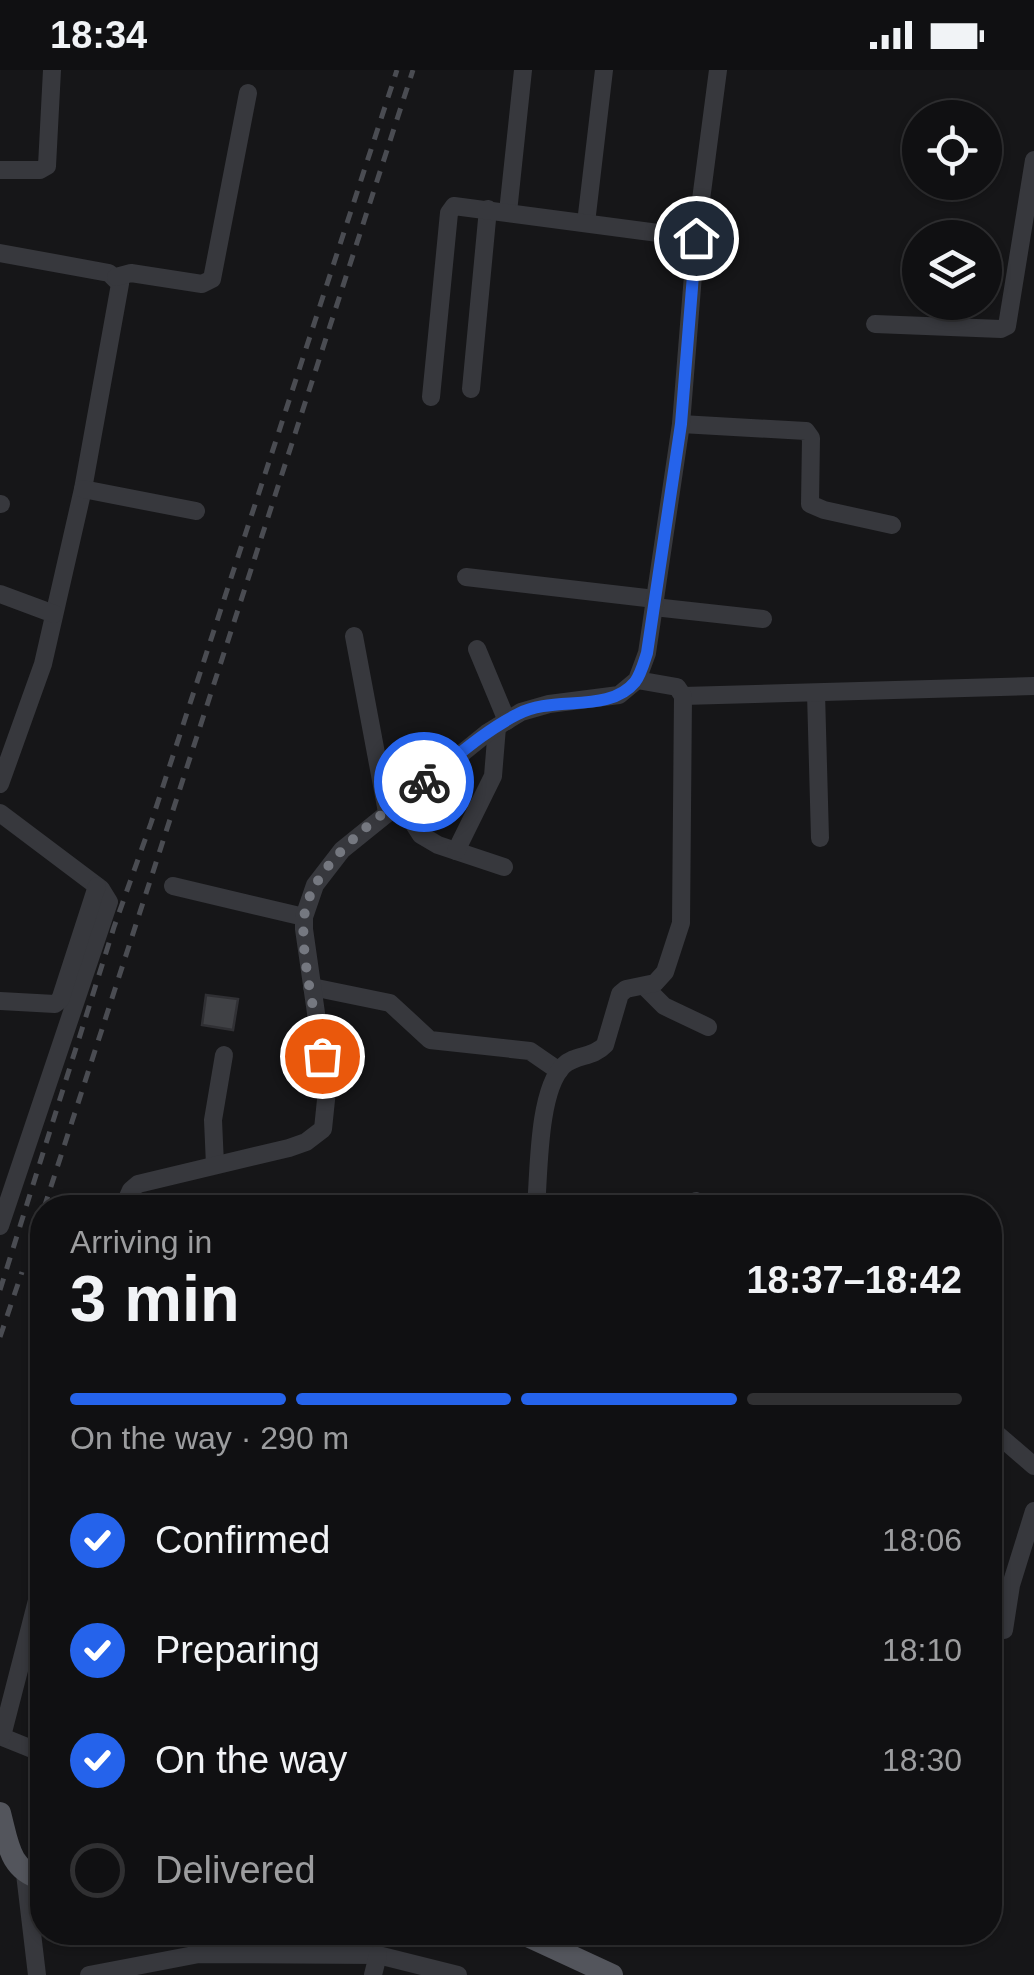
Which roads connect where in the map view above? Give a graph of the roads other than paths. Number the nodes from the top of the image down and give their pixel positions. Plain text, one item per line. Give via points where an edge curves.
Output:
1 (52, 70) edge
2 (523, 70) edge
3 (604, 70) edge
4 (718, 70) edge
5 (248, 93) dead end
6 (1034, 160) edge
7 (0, 170) edge
8 (488, 209) junction
9 (508, 212) junction
10 (586, 222) junction
11 (696, 238) junction
12 (0, 253) edge
13 (116, 277) junction
14 (875, 324) dead end
15 (471, 388) dead end
16 (431, 397) dead end
17 (681, 424) junction
18 (84, 489) junction
19 (196, 511) dead end
20 (892, 525) dead end
21 (466, 577) dead end
22 (0, 594) edge
23 (654, 603) junction
24 (54, 614) junction
25 (763, 620) dead end
26 (354, 636) dead end
27 (477, 649) dead end
28 (637, 680) junction
29 (1034, 686) edge
30 (816, 692) junction
31 (684, 696) junction
32 (502, 724) junction
33 (0, 784) edge
34 (393, 806) junction
35 (0, 812) edge
36 (820, 838) dead end
37 (456, 851) junction
38 (504, 868) dead end
39 (173, 886) dead end
40 (102, 890) junction
41 (304, 917) junction
42 (312, 987) junction
43 (644, 987) junction
44 (0, 1000) edge
45 (708, 1027) dead end
46 (224, 1055) dead end
47 (558, 1071) junction
48 (215, 1165) junction
49 (128, 1195) edge
50 (537, 1195) edge
51 (0, 1226) edge
52 (1002, 1438) edge
53 (1034, 1466) edge
54 (1034, 1510) edge
55 (30, 1626) edge
56 (1004, 1630) dead end
57 (1, 1736) edge
58 (30, 1748) edge
59 (0, 1813) edge
60 (30, 1874) edge
61 (35, 1945) edge
62 (551, 1945) edge
63 (246, 1954) junction
64 (378, 1954) junction
65 (36, 1975) edge
66 (88, 1975) edge
67 (246, 1975) edge
68 (373, 1975) edge
69 (458, 1975) edge
70 (612, 1975) edge

1 - 7 street via 48,166
2 - 9 street
3 - 10 street
4 - 11 street
5 - 13 street via 212,279 202,284
6 - 14 street via 1006,326
8 - 9 street
8 - 15 street
8 - 16 street via 458,205 448,213
9 - 10 street
10 - 11 street
11 - 17 street
12 - 13 street
13 - 18 street via 120,294
17 - 20 street via 806,431 812,438 810,504
17 - 23 street
18 - 19 street
18 - 24 street
21 - 23 street
22 - 24 street
23 - 25 street
23 - 28 street
24 - 33 street
26 - 34 street
27 - 32 street
28 - 31 street via 677,688
28 - 32 street via 619,695 549,704
29 - 30 street
30 - 31 street
30 - 36 street
31 - 43 street via 683,912 665,972
32 - 34 street
32 - 37 street via 493,776
34 - 37 street via 421,835
34 - 41 street via 326,869
35 - 40 street
37 - 38 street
39 - 41 street
40 - 44 street via 60,1000
40 - 51 street via 108,914
41 - 42 street
42 - 47 street via 390,1003 430,1040 530,1051
42 - 48 street via 328,1090 322,1129 289,1148
43 - 45 street via 664,1006
43 - 47 street via 620,994 599,1051
46 - 48 street via 213,1120
47 - 50 street via 547,1102
48 - 49 street via 138,1184
52 - 53 street
54 - 56 street
55 - 57 street
57 - 58 street
59 - 60 main road via 12,1858
61 - 65 street
62 - 70 main road
63 - 64 street
63 - 66 street via 199,1954
63 - 67 street
64 - 68 street
64 - 69 street

